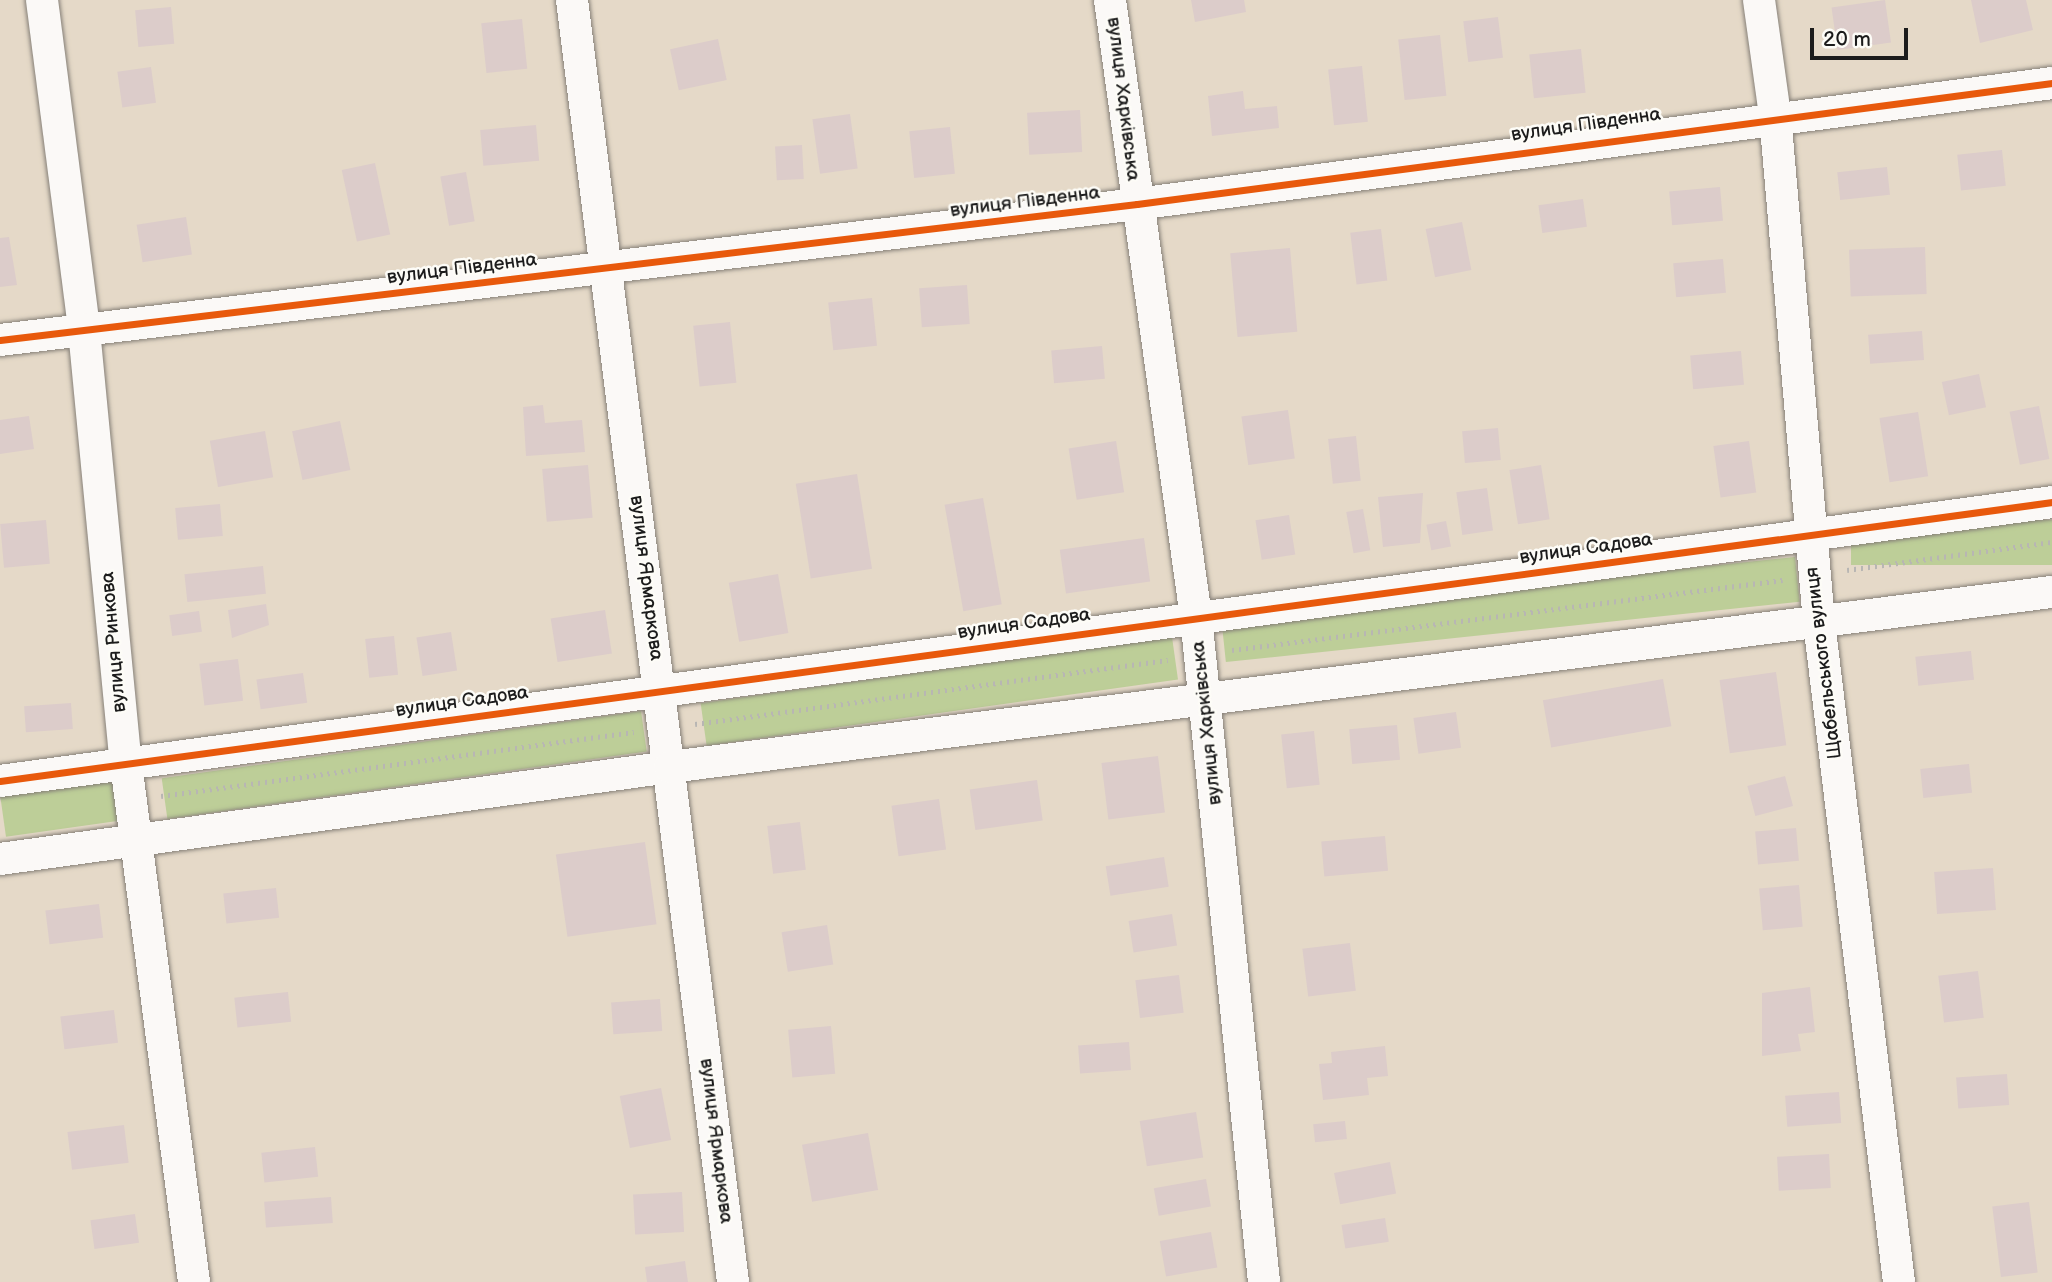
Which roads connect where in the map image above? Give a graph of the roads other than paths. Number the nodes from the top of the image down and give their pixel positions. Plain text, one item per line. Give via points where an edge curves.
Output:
1 (43, 0) edge
2 (572, 0) edge
3 (1110, 0) edge
4 (1759, 0) edge
5 (2052, 83) edge
6 (1775, 115) junction
7 (1137, 204) junction
8 (606, 268) junction
9 (84, 330) junction
10 (0, 340) edge
11 (2052, 502) edge
12 (1810, 535) junction
13 (2052, 592) edge
14 (1196, 617) junction
15 (1819, 622) junction
16 (660, 690) junction
17 (1205, 698) junction
18 (126, 764) junction
19 (670, 767) junction
20 (0, 781) edge
21 (135, 842) junction
22 (0, 859) edge
23 (194, 1282) edge
24 (733, 1282) edge
25 (1264, 1282) edge
26 (1899, 1282) edge

1 - 9 street, вулиця Ринкова
2 - 8 street, вулиця Ярмаркова
3 - 7 street, вулиця Харківська
4 - 6 street, Щабельського вулиця
5 - 6 street, вулиця Південна
6 - 7 street, вулиця Південна
6 - 12 street, Щабельського вулиця
7 - 8 street, вулиця Південна
7 - 14 street, вулиця Харківська
8 - 9 street, вулиця Південна
8 - 16 street, вулиця Ярмаркова
9 - 10 street, вулиця Південна
9 - 18 street, вулиця Ринкова
11 - 12 street, вулиця Садова
12 - 14 street, вулиця Садова
12 - 15 street, Щабельського вулиця
13 - 15 street
14 - 16 street, вулиця Садова
14 - 17 street, вулиця Харківська
15 - 17 street
15 - 26 street, Щабельського вулиця
16 - 18 street, вулиця Садова
16 - 19 street, вулиця Ярмаркова
17 - 19 street
17 - 25 street, вулиця Харківська
18 - 20 street, вулиця Садова
18 - 21 street, вулиця Ринкова
19 - 21 street
19 - 24 street, вулиця Ярмаркова
21 - 22 street
21 - 23 street, вулиця Ринкова

